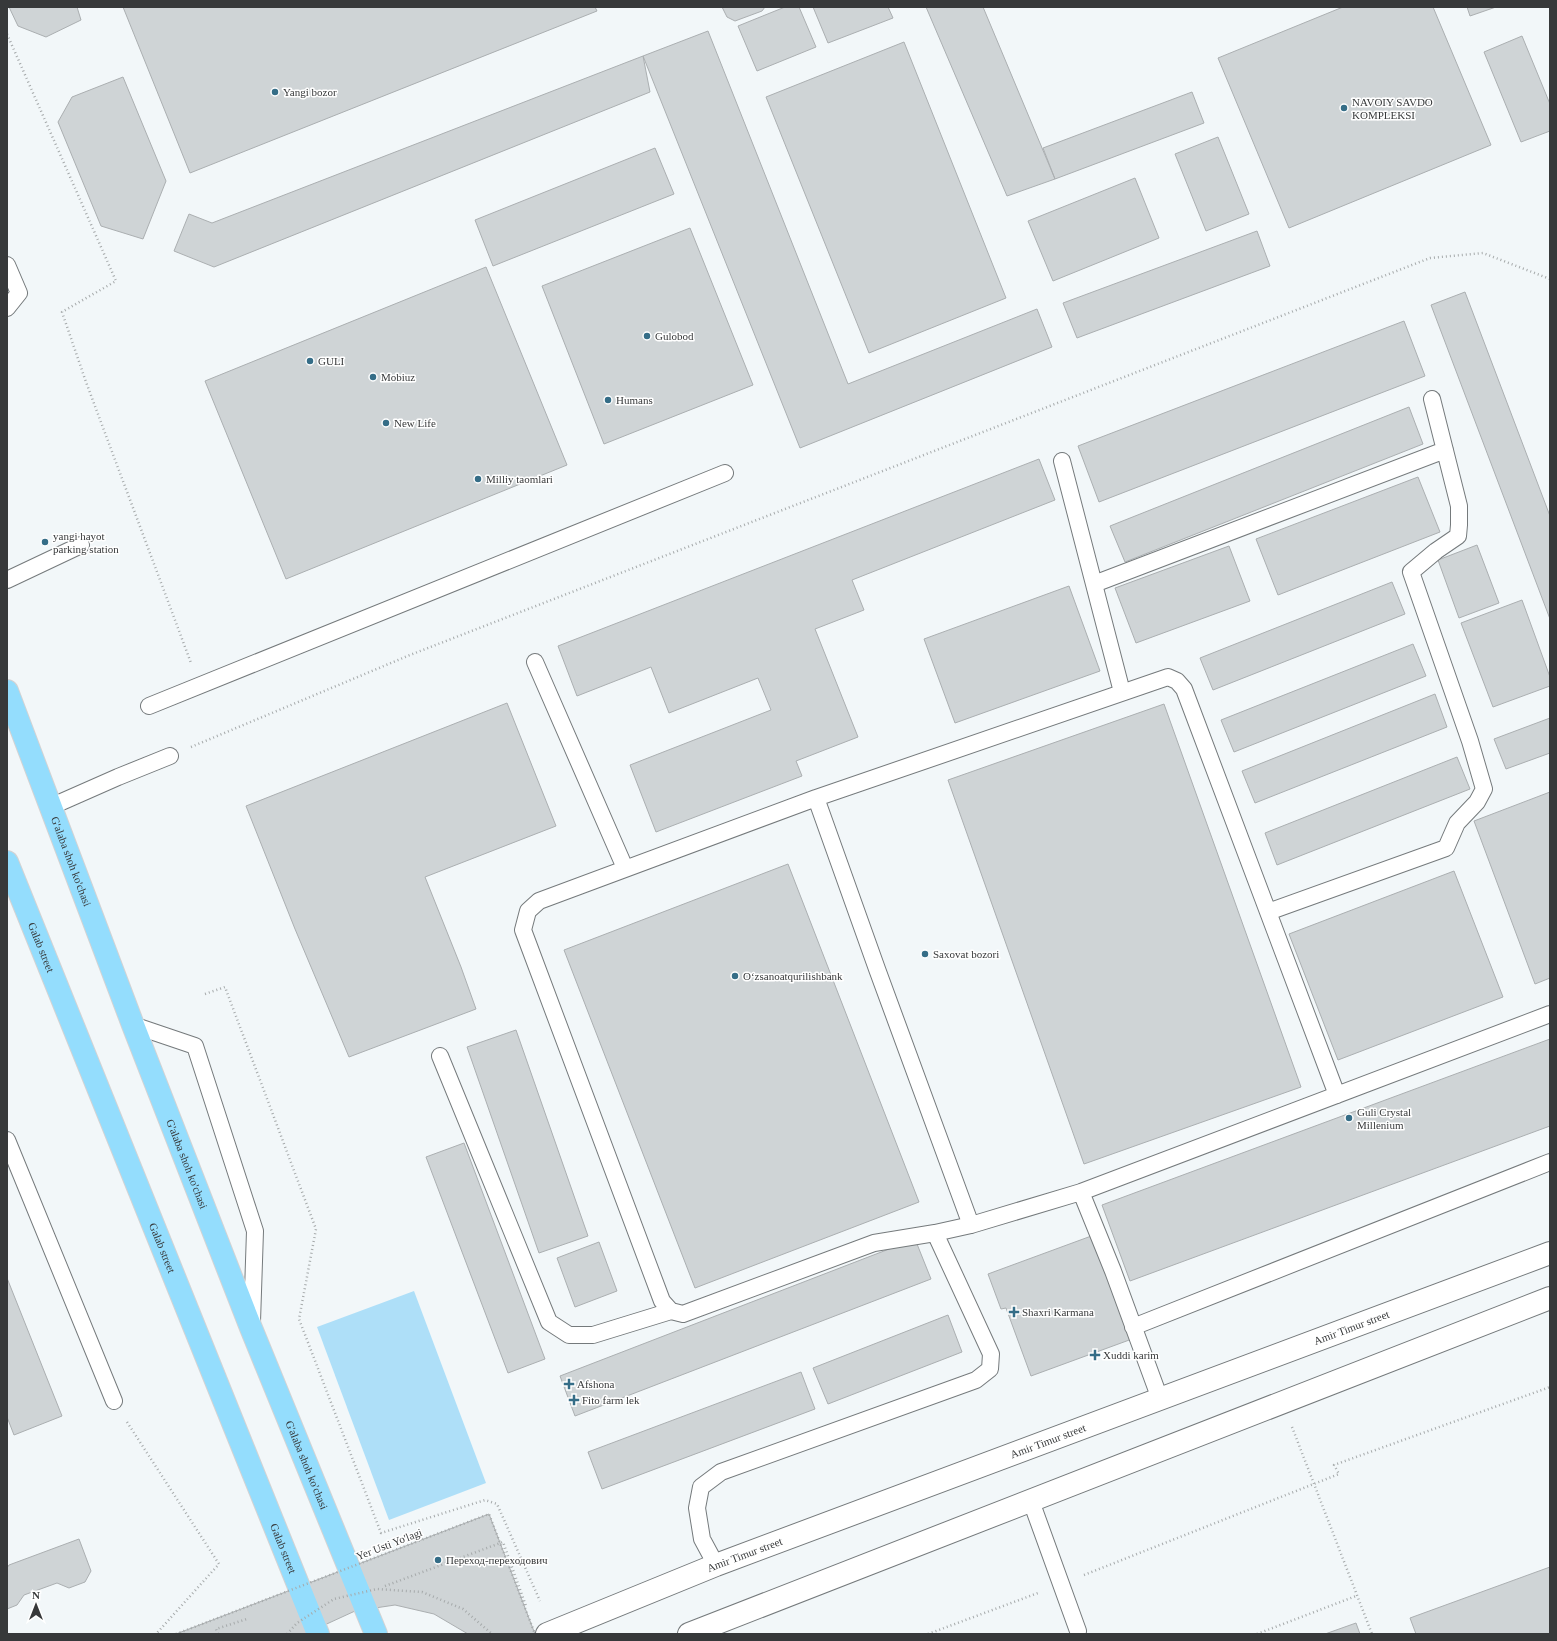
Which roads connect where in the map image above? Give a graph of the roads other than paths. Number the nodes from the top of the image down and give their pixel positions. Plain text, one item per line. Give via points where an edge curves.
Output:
1 (7, 265) edge
2 (7, 308) edge
3 (1432, 399) dead end
4 (1445, 450) junction
5 (1062, 461) dead end
6 (725, 472) dead end
7 (81, 545) dead end
8 (7, 580) edge
9 (1094, 584) junction
10 (535, 662) dead end
11 (7, 690) edge
12 (1122, 692) junction
13 (149, 706) dead end
14 (170, 756) road end
15 (816, 798) junction
16 (50, 807) junction
17 (7, 862) edge
18 (625, 868) junction
19 (1268, 912) junction
20 (1550, 1014) edge
21 (133, 1025) junction
22 (440, 1056) dead end
23 (1337, 1095) junction
24 (7, 1140) edge
25 (1550, 1162) edge
26 (1082, 1192) junction
27 (971, 1224) junction
28 (935, 1233) junction
29 (1550, 1253) edge
30 (1550, 1298) edge
31 (670, 1311) junction
32 (1133, 1326) junction
33 (251, 1328) junction
34 (1160, 1399) junction
35 (114, 1401) road end
36 (1031, 1501) junction
37 (716, 1565) junction
38 (1078, 1630) dead end
39 (318, 1634) edge
40 (376, 1634) edge
41 (547, 1634) edge
42 (689, 1634) edge

1 - 2 lane via 19,293
3 - 4 lane
4 - 9 lane
4 - 19 lane via 1458,506 1458,536 1411,572 1470,741 1484,789 1477,802 1457,823 1446,848
5 - 9 lane
6 - 13 lane
7 - 8 lane
9 - 12 lane
10 - 18 lane
11 - 16 main road, G'alaba shoh ko'chasi
12 - 15 lane
12 - 19 lane via 1168,677 1177,681 1184,689
14 - 16 lane
15 - 18 lane
15 - 27 lane
16 - 21 main road, G'alaba shoh ko'chasi
17 - 39 main road, Galab street
18 - 31 lane via 539,901 528,911 523,930 662,1301
19 - 23 lane
20 - 23 lane
21 - 33 main road, G'alaba shoh ko'chasi
21 - 33 lane via 196,1046 255,1231
22 - 31 lane via 549,1322 569,1335 593,1335
23 - 26 lane
24 - 35 lane
25 - 32 lane
26 - 27 lane
26 - 32 lane
27 - 28 lane
28 - 31 lane via 874,1243 683,1314
28 - 37 lane via 991,1354 990,1369 976,1380 721,1472 701,1487 696,1508 702,1539
29 - 34 main road, Amir Timur street
30 - 36 main road
32 - 34 lane
33 - 40 main road, G'alaba shoh ko'chasi
34 - 37 main road, Amir Timur street
36 - 38 lane
36 - 42 main road
37 - 41 main road, Amir Timur street

